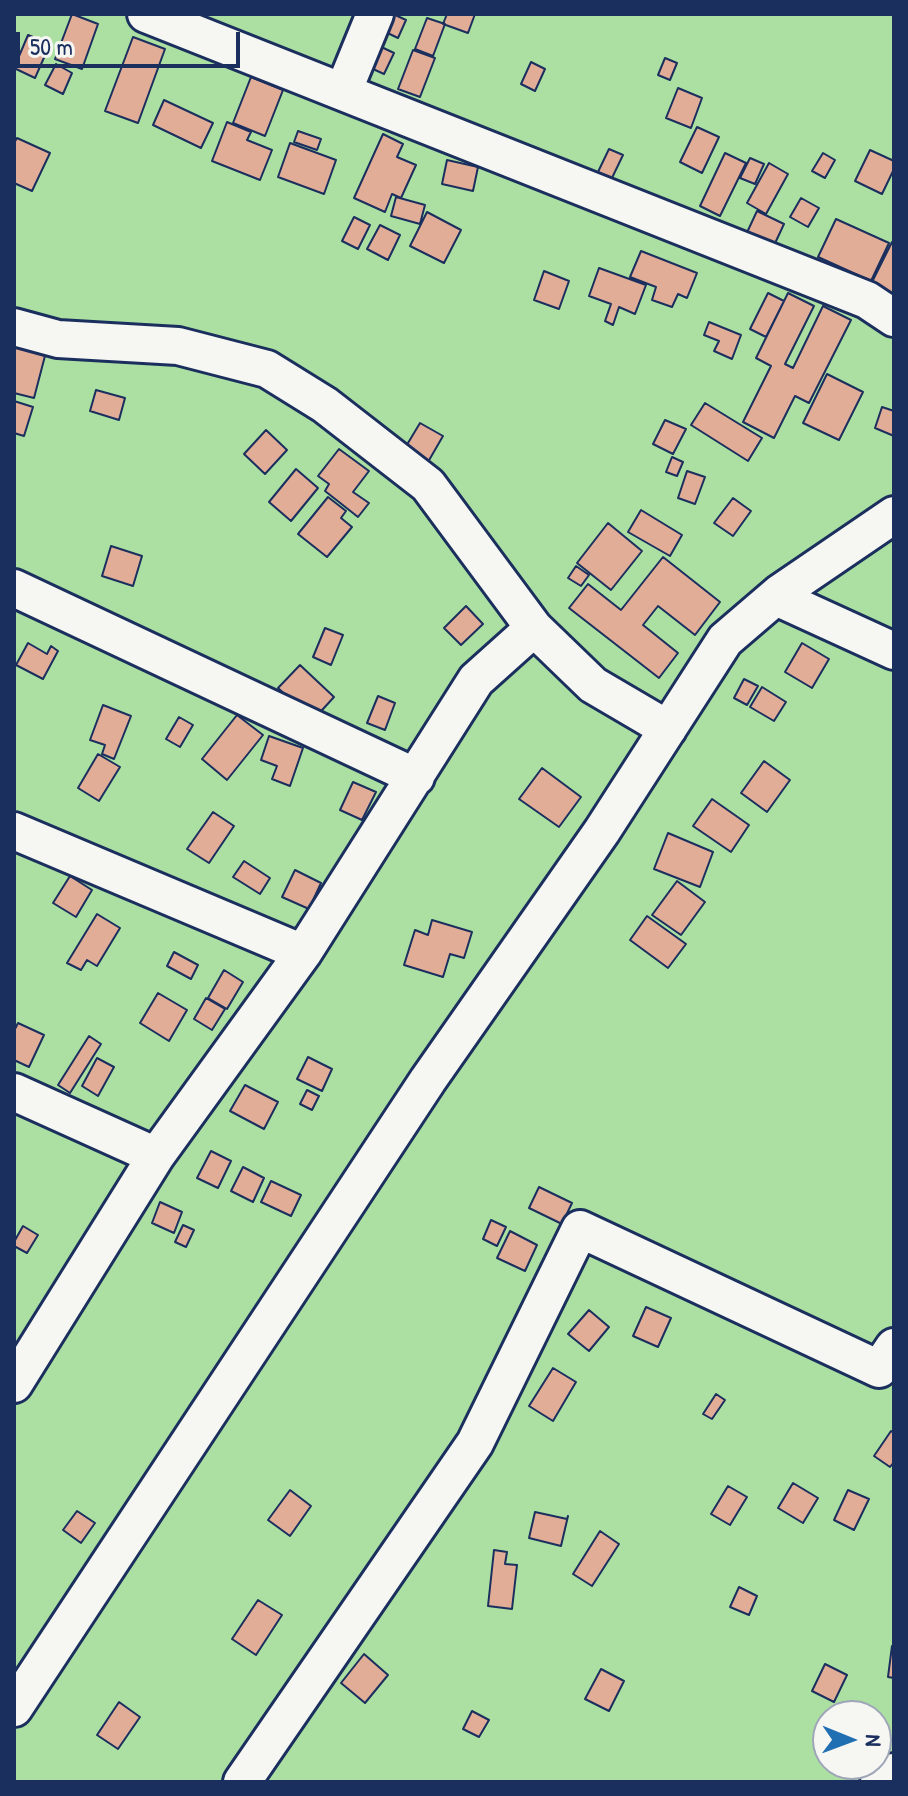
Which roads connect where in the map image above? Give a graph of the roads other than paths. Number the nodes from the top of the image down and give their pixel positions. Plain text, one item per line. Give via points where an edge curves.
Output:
1 (146, 14) edge
2 (375, 14) edge
3 (343, 92) junction
4 (894, 318) edge
5 (14, 327) edge
6 (894, 515) edge
7 (14, 588) edge
8 (776, 597) junction
9 (534, 628) junction
10 (894, 651) edge
11 (668, 729) junction
12 (416, 777) junction
13 (14, 831) edge
14 (303, 953) junction
15 (14, 1092) edge
16 (156, 1156) junction
17 (894, 1347) edge
18 (14, 1384) edge
19 (14, 1708) edge
20 (894, 1772) edge
21 (242, 1782) edge
22 (879, 1782) edge

1 - 3 street
2 - 3 street
3 - 4 street via 867,300
5 - 9 street via 58,339 178,346 267,369 325,405 428,485
6 - 8 street
7 - 12 street
8 - 10 street
8 - 11 street via 725,640
9 - 11 street via 593,685
9 - 12 street via 476,680
11 - 19 street via 428,1080
12 - 14 street
13 - 14 street
14 - 16 street
15 - 16 street
16 - 18 street
17 - 21 street via 879,1369 580,1229 475,1443
20 - 22 street

